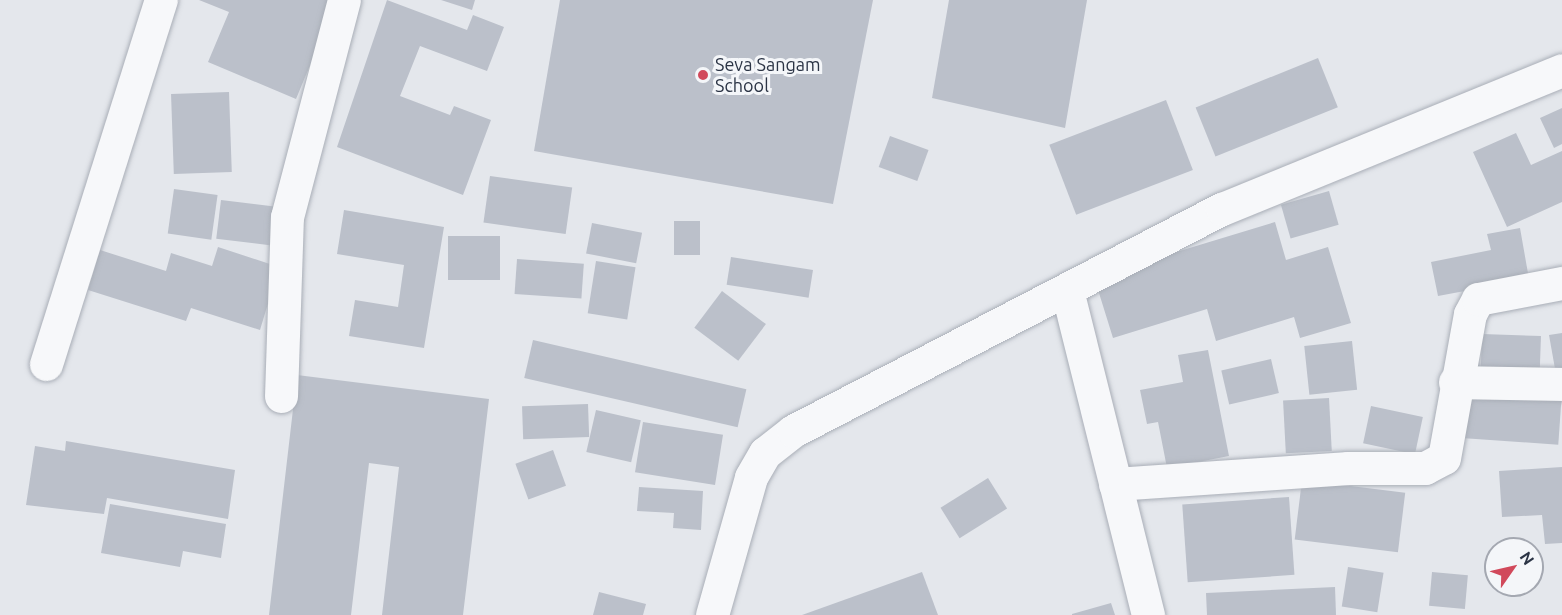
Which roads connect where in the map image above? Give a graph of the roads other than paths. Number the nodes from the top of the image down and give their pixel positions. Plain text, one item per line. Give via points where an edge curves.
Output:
1 (161, 0) edge
2 (344, 0) edge
3 (1562, 70) edge
4 (1562, 283) edge
5 (1067, 290) junction
6 (46, 364) dead end
7 (1455, 382) junction
8 (1562, 384) edge
9 (281, 396) dead end
10 (1115, 484) junction
11 (712, 615) edge
12 (1148, 615) edge

1 - 6 street
2 - 9 street via 287,217
3 - 5 street via 1222,209
4 - 7 street via 1478,299 1470,314
5 - 10 street
5 - 11 street via 793,431 765,453 752,477
7 - 8 street
7 - 10 street via 1444,458 1425,468 1348,468
10 - 12 street

